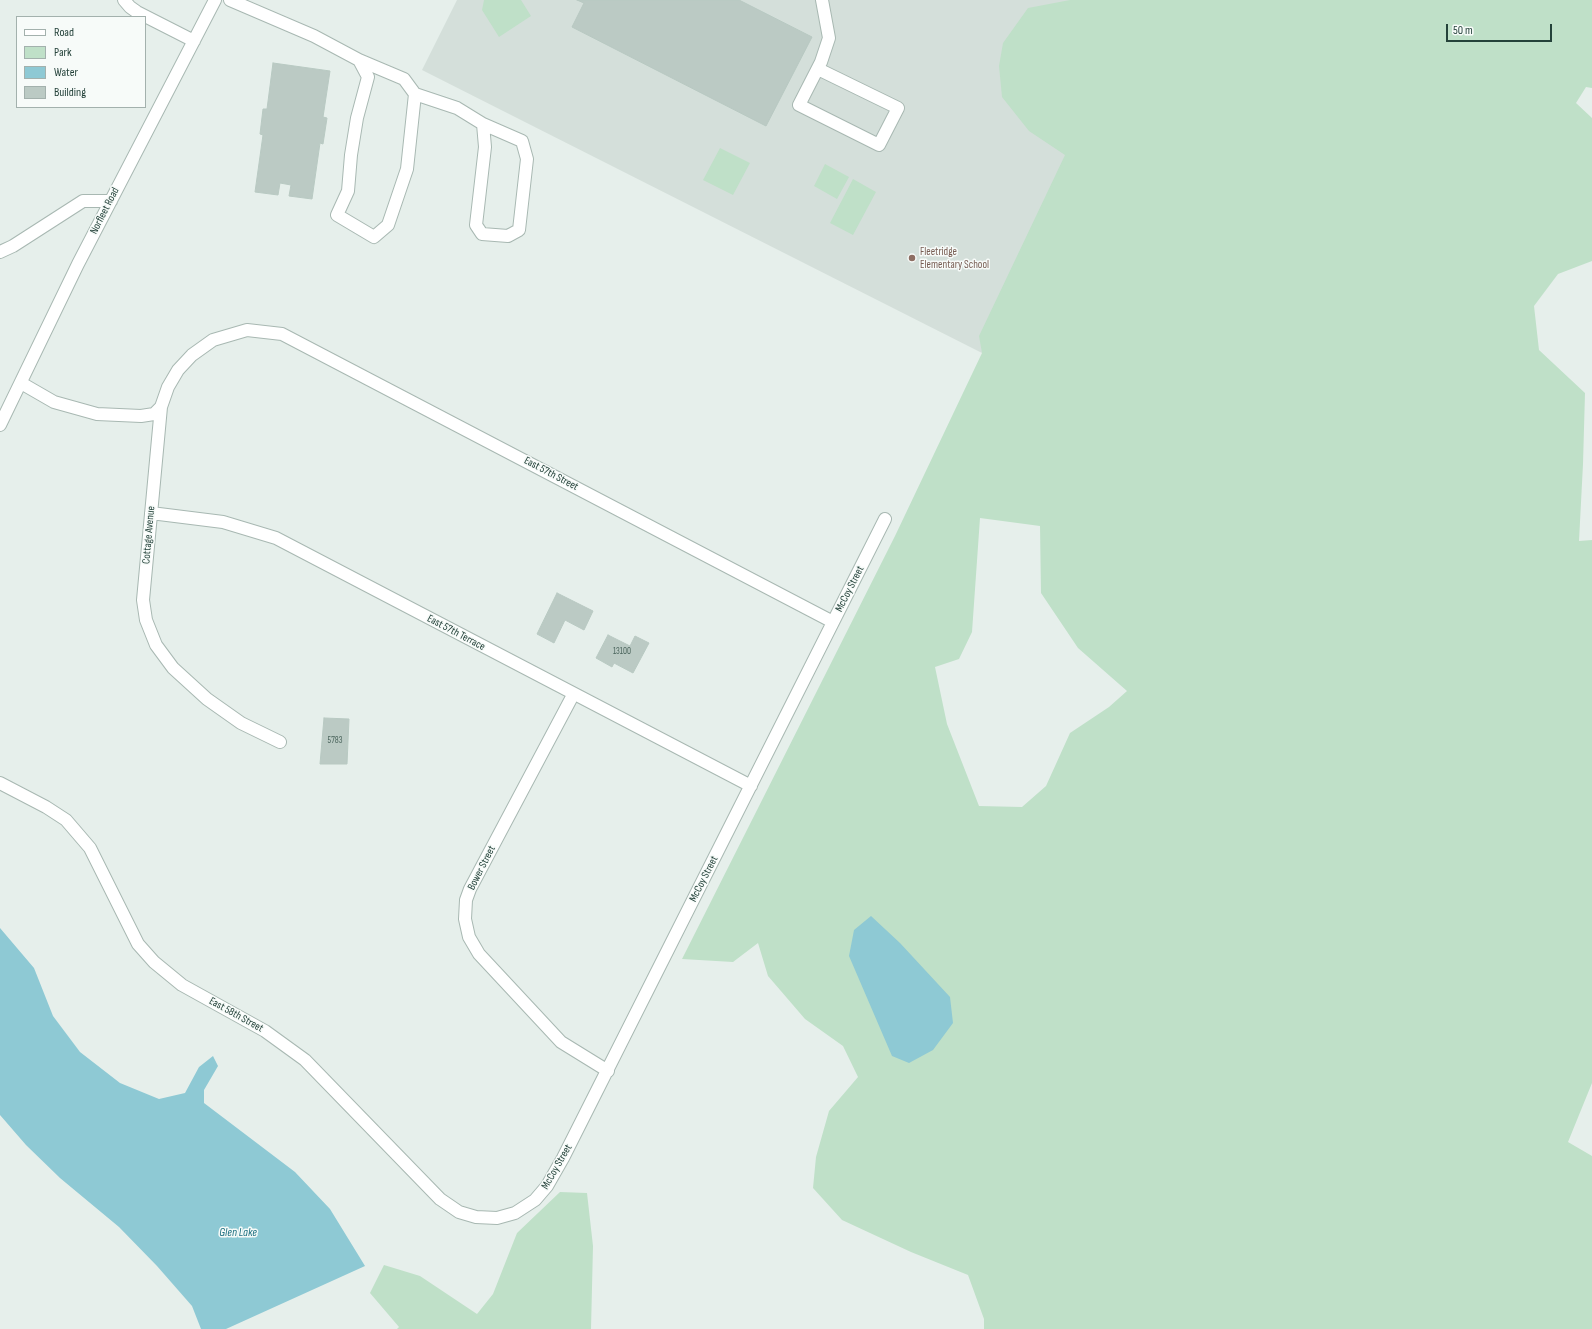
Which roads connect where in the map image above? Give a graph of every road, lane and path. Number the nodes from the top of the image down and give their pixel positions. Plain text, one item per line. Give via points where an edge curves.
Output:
1 (124, 0) edge
2 (215, 0) edge
3 (230, 0) edge
4 (822, 0) edge
5 (144, 16) edge
6 (146, 17) edge
7 (194, 41) junction
8 (359, 60) junction
9 (818, 68) junction
10 (414, 94) junction
11 (483, 124) junction
12 (111, 201) junction
13 (0, 252) edge
14 (266, 332) joint
15 (21, 383) junction
16 (161, 407) junction
17 (0, 425) edge
18 (151, 513) junction
19 (885, 519) dead end
20 (833, 622) junction
21 (574, 695) junction
22 (280, 742) dead end
23 (0, 783) edge
24 (751, 786) junction
25 (608, 1071) junction
26 (501, 1217) joint

1 - 5 street via 130,8
2 - 7 street, Norfleet Road
3 - 8 street via 314,36
4 - 9 street via 829,38
6 - 7 street
7 - 12 street, Norfleet Road
8 - 10 street via 404,79
8 - 10 street via 368,77 357,118 348,191 336,215 374,237 388,225 407,169
9 - 9 street via 799,105 879,145 898,108
10 - 11 street via 457,108
11 - 11 street via 485,147 476,225 482,234 508,236 519,230 527,159 522,141
12 - 13 street via 83,201
12 - 15 street, Norfleet Road
14 - 16 street, Cottage Avenue via 246,330 213,340 192,355 178,370
14 - 20 street, East 57th Street via 282,334
15 - 16 street via 54,402 97,414 147,415 154,414
15 - 17 street, Norfleet Road
16 - 18 street, Cottage Avenue
18 - 21 street, East 57th Terrace via 223,522 276,538
18 - 22 street, Cottage Avenue via 143,600 146,620 156,645 173,668 207,699 241,723
19 - 20 street, McCoy Street
20 - 24 street, McCoy Street
21 - 24 street, East 57th Terrace
21 - 25 street, Bower Street via 470,889 466,900 465,919 469,937 479,954 561,1042
23 - 26 street, East 58th Street via 66,820 90,848 138,944 154,962 182,985 265,1031 305,1060 440,1200 459,1212 476,1217
24 - 25 street, McCoy Street
25 - 26 street, McCoy Street via 547,1186 535,1200 515,1213

